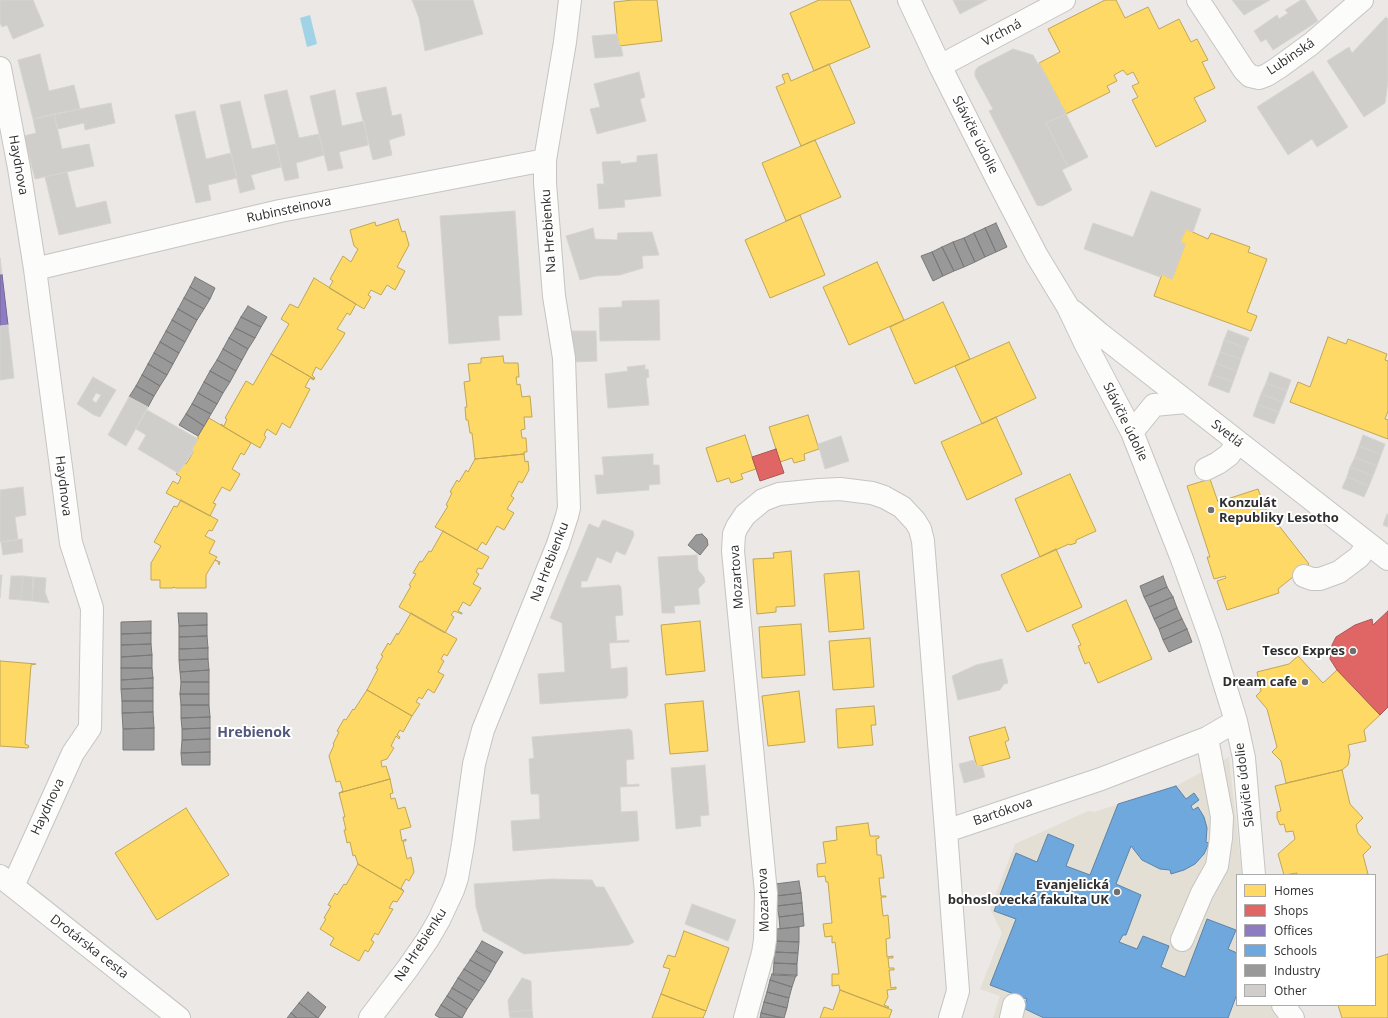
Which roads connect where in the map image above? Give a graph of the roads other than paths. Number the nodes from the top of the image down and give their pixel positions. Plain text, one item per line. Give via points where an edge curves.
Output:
1 (570, 0) edge
2 (909, 0) edge
3 (1064, 0) edge
4 (1198, 0) edge
5 (1362, 0) edge
6 (940, 66) junction
7 (0, 68) edge
8 (546, 160) junction
9 (35, 269) junction
10 (1068, 307) junction
11 (1186, 402) junction
12 (1132, 432) junction
13 (1238, 442) junction
14 (1206, 469) dead end
15 (1368, 544) junction
16 (1388, 559) edge
17 (1304, 576) dead end
18 (1236, 721) junction
19 (1207, 738) junction
20 (946, 831) junction
21 (1254, 874) edge
22 (6, 881) edge
23 (1182, 940) dead end
24 (1284, 1006) edge
25 (179, 1018) edge
26 (370, 1018) edge
27 (745, 1018) edge
28 (950, 1018) edge
29 (1293, 1018) edge

1 - 8 street, Na Hrebienku
2 - 6 street, Slávičie údolie
3 - 6 street, Vrchná
4 - 5 street, Lubinská via 1244,70 1250,76 1259,78 1278,68 1311,44
6 - 10 street, Slávičie údolie via 1037,256
7 - 9 street, Haydnova
8 - 9 street, Rubinsteinova via 280,211
8 - 26 street, Na Hrebienku via 546,201 554,296 564,358 569,508 566,523 483,730 474,764 463,844 453,890 428,939
9 - 22 street, Haydnova via 71,543 92,608 90,728 73,753
10 - 11 street, Svetlá
10 - 12 street, Slávičie údolie
11 - 12 street via 1154,405
11 - 13 street, Svetlá
12 - 18 street, Slávičie údolie via 1182,559
13 - 14 street via 1229,455
13 - 15 street, Svetlá
15 - 16 street, Svetlá
15 - 17 street via 1359,557 1339,572 1320,579
18 - 19 street, Bartókova
18 - 21 street, Slávičie údolie via 1244,758
19 - 20 street, Bartókova via 1101,779
19 - 23 street via 1222,817 1221,838 1217,866 1202,893
20 - 27 street, Mozartova via 920,529 902,507 884,496 872,493 840,489 819,490 779,494 763,500 745,515 737,527 733,551 766,900 763,953
20 - 28 street via 958,991
22 - 25 street, Drotárska cesta
24 - 29 street

